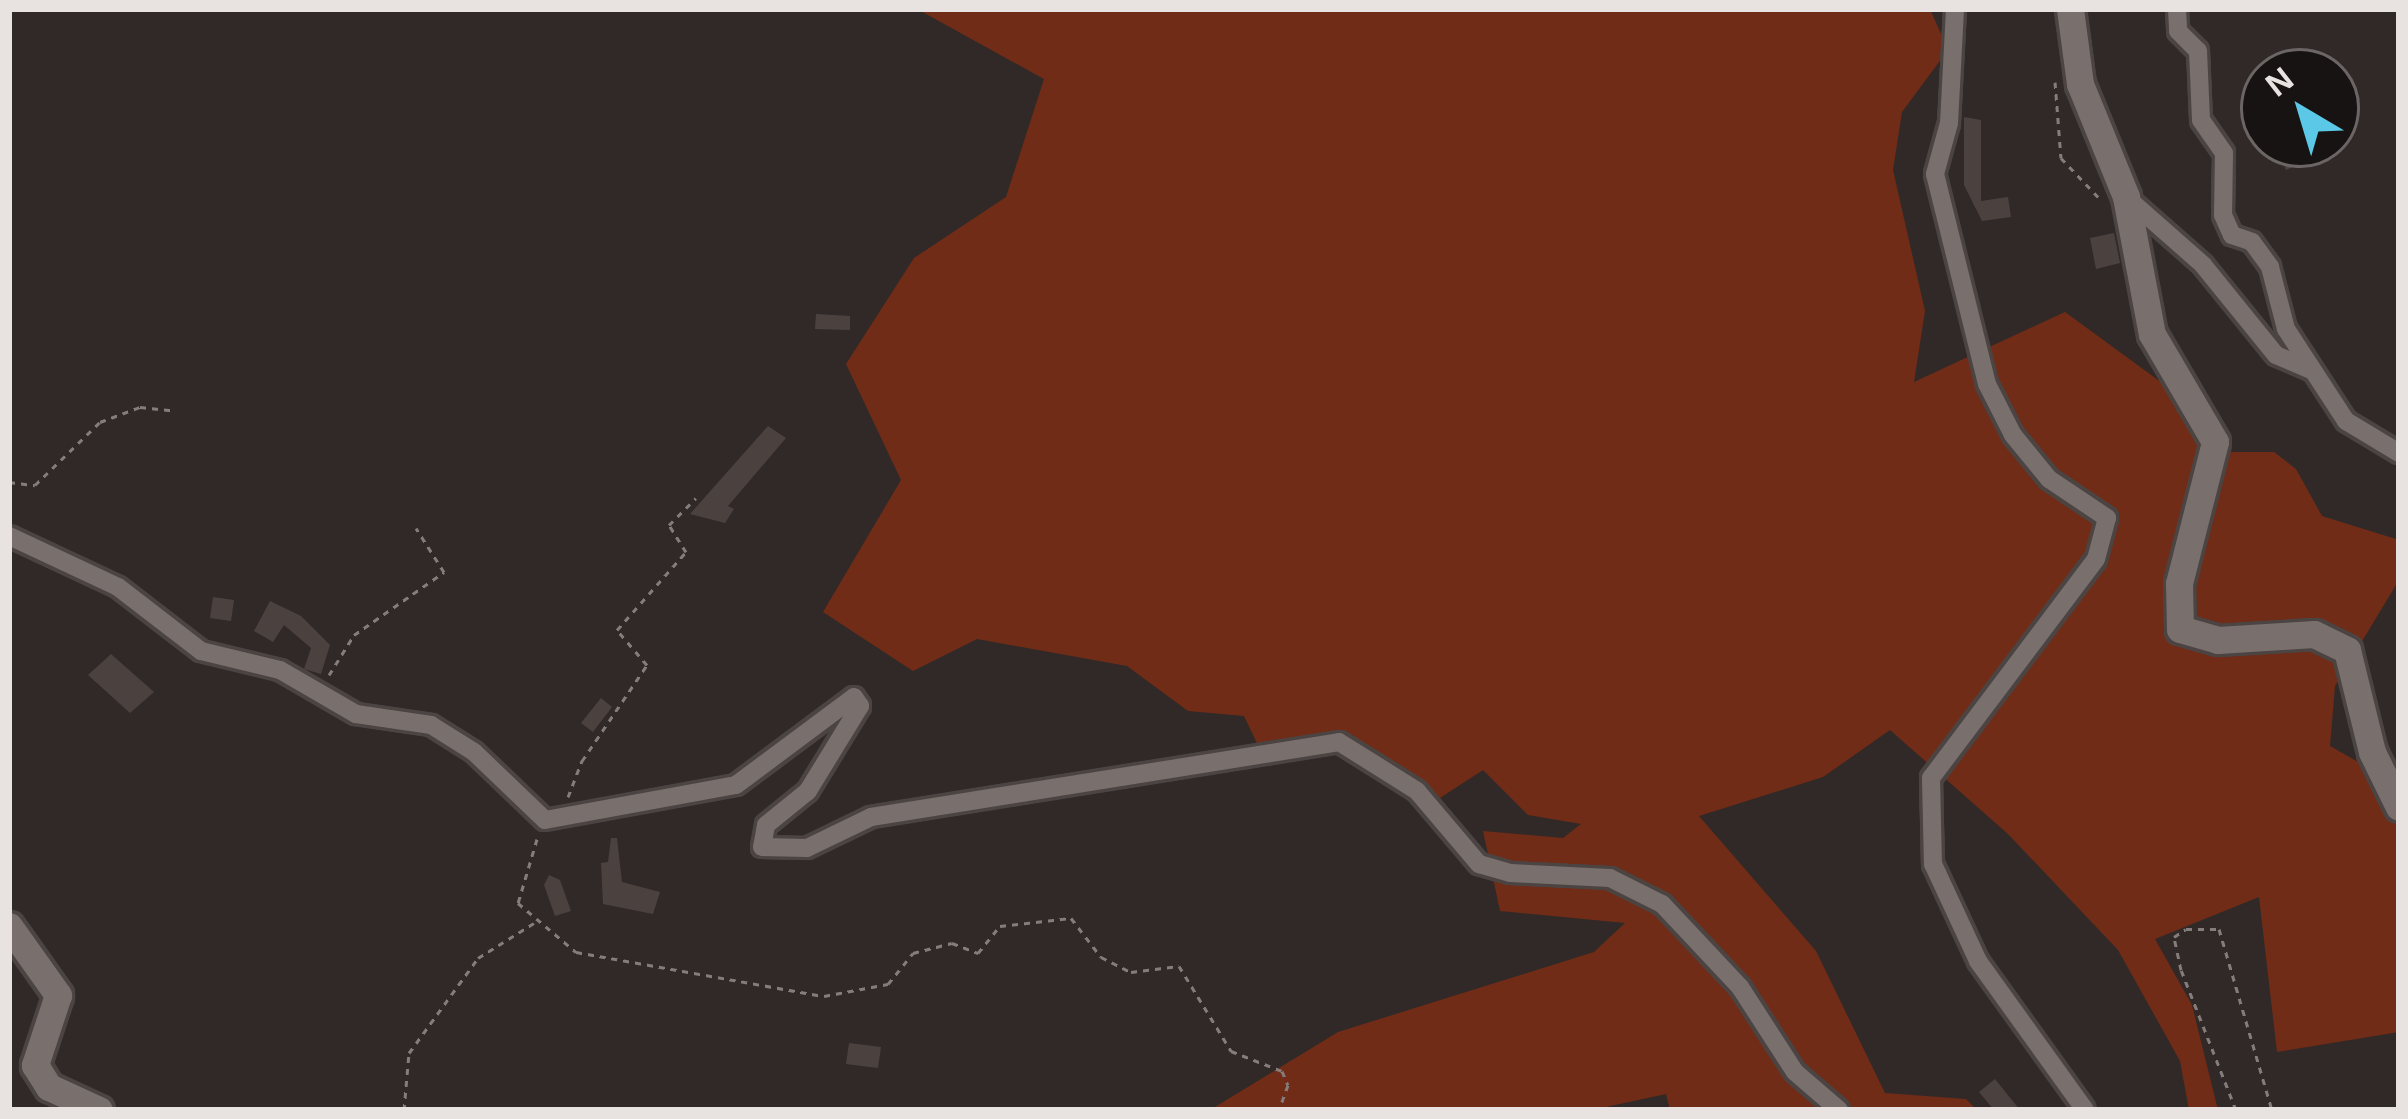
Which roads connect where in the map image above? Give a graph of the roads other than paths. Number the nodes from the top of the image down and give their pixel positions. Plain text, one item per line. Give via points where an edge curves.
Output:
1 (1955, 9) edge
2 (2070, 9) edge
3 (2177, 9) edge
4 (2126, 197) junction
5 (2311, 370) junction
6 (2399, 453) edge
7 (9, 536) edge
8 (2399, 808) edge
9 (9, 926) edge
10 (99, 1110) edge
11 (1839, 1110) edge
12 (2085, 1110) edge

1 - 12 street via 1948,123 1935,173 1987,384 2013,435 2049,479 2108,518 2096,559 1931,778 1934,863 1978,961
2 - 4 main road via 2080,84
3 - 5 street via 2178,31 2198,51 2201,119 2224,153 2222,215 2270,267 2276,307
4 - 5 street via 2204,265 2276,356
4 - 8 main road via 2152,334 2216,442 2179,583 2180,629 2218,640 2314,634 2347,650 2372,752
5 - 6 street via 2345,421
7 - 11 street via 118,587 202,651 280,670 356,714 431,725 474,752 544,820 736,785 854,697 860,706 808,791 766,825 762,847 806,848 871,817 1339,742 1417,791 1479,864 1610,878 1662,904 1740,986 1795,1072
9 - 10 main road via 58,995 35,1065 49,1087

